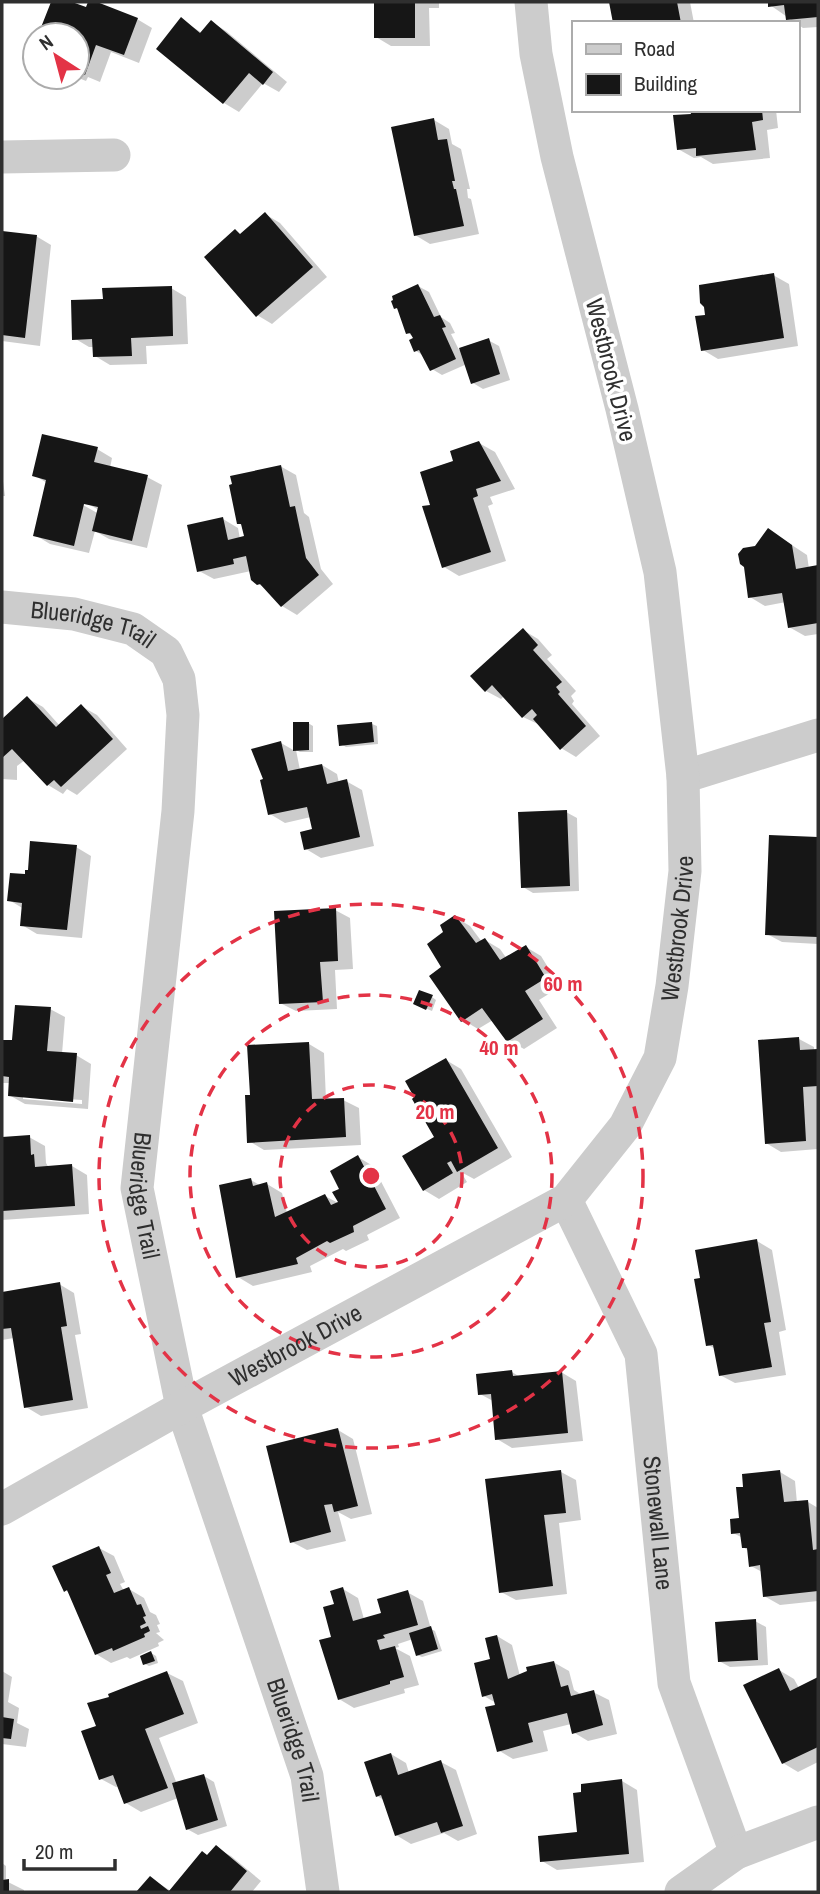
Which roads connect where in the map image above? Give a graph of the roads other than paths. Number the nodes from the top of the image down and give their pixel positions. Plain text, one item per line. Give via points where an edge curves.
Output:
1 (530, 2) edge
2 (114, 155) dead end
3 (2, 157) edge
4 (2, 607) edge
5 (818, 735) edge
6 (683, 777) junction
7 (566, 1200) junction
8 (182, 1407) junction
9 (2, 1508) edge
10 (818, 1822) edge
11 (736, 1853) junction
12 (323, 1892) edge
13 (682, 1892) edge

1 - 6 street, Westbrook Drive via 556,157 660,572
2 - 3 street
4 - 8 street, Blueridge Trail via 74,614 133,629 166,652 179,679 183,715 178,811 137,1188
5 - 6 street
6 - 7 street, Westbrook Drive via 685,871 660,1058 625,1126
7 - 8 street, Westbrook Drive
7 - 11 street, Stonewall Lane via 641,1354 674,1683
8 - 9 street, Westbrook Drive
8 - 12 street, Blueridge Trail via 307,1776
10 - 11 street
11 - 13 street

